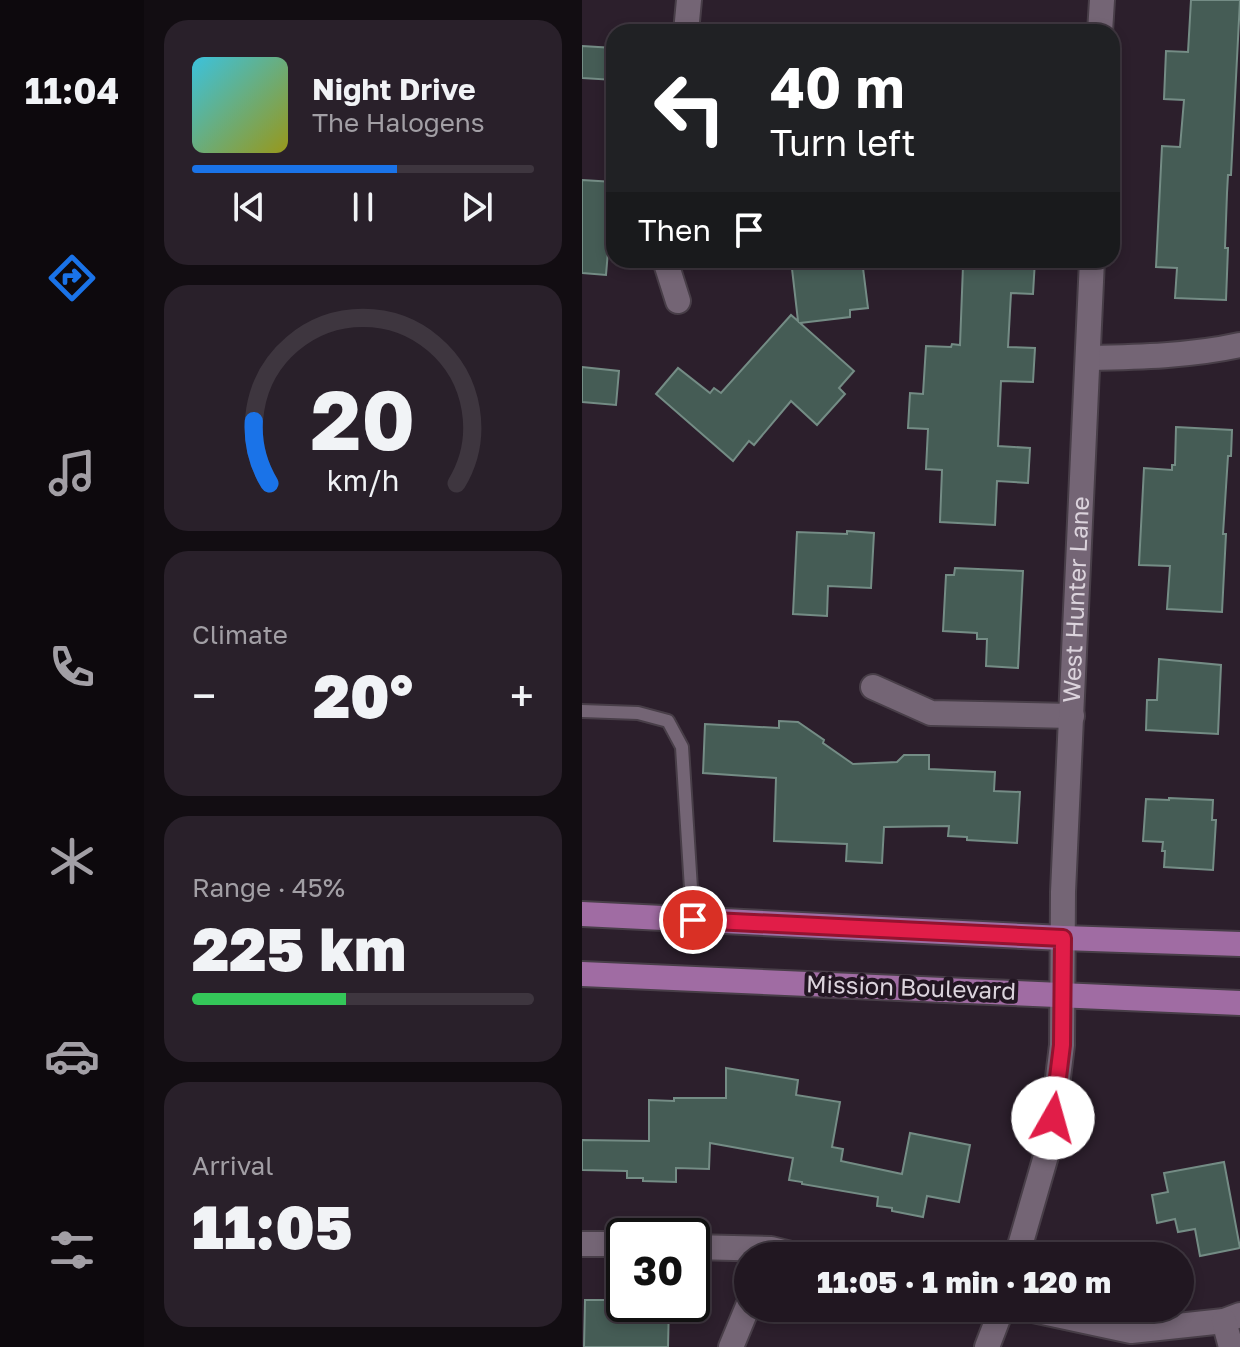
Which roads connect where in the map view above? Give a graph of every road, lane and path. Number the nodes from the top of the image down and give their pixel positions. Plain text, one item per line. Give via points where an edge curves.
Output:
1 (689, 0) edge
2 (1102, 0) edge
3 (687, 24) edge
4 (1100, 24) edge
5 (668, 268) edge
6 (1092, 268) edge
7 (678, 301) dead end
8 (1240, 345) edge
9 (1088, 358) junction
10 (873, 687) dead end
11 (582, 711) edge
12 (1072, 716) junction
13 (582, 914) edge
14 (693, 920) junction
15 (1063, 938) junction
16 (1240, 944) edge
17 (582, 974) edge
18 (1063, 994) junction
19 (1240, 1003) edge
20 (1021, 1242) edge
21 (582, 1244) edge
22 (606, 1244) edge
23 (710, 1248) edge
24 (734, 1250) edge
25 (1232, 1318) edge
26 (741, 1322) edge
27 (997, 1322) edge
28 (1089, 1322) edge
29 (731, 1347) edge
30 (987, 1347) edge
31 (1231, 1347) edge

1 - 3 street
2 - 4 street
5 - 7 street
6 - 9 street, West Hunter Lane
8 - 9 street
9 - 12 street, West Hunter Lane
10 - 12 street via 931,713
11 - 14 lane via 638,713 668,721 682,747
12 - 15 street, West Hunter Lane
13 - 14 main road
14 - 15 main road
15 - 16 main road
15 - 18 street, West Hunter Lane
17 - 18 main road, Mission Boulevard
18 - 19 main road, Mission Boulevard
18 - 20 street, West Hunter Lane via 1050,1142
21 - 22 street
23 - 24 street
25 - 28 street via 1131,1331
25 - 31 street
26 - 29 street
27 - 30 street

